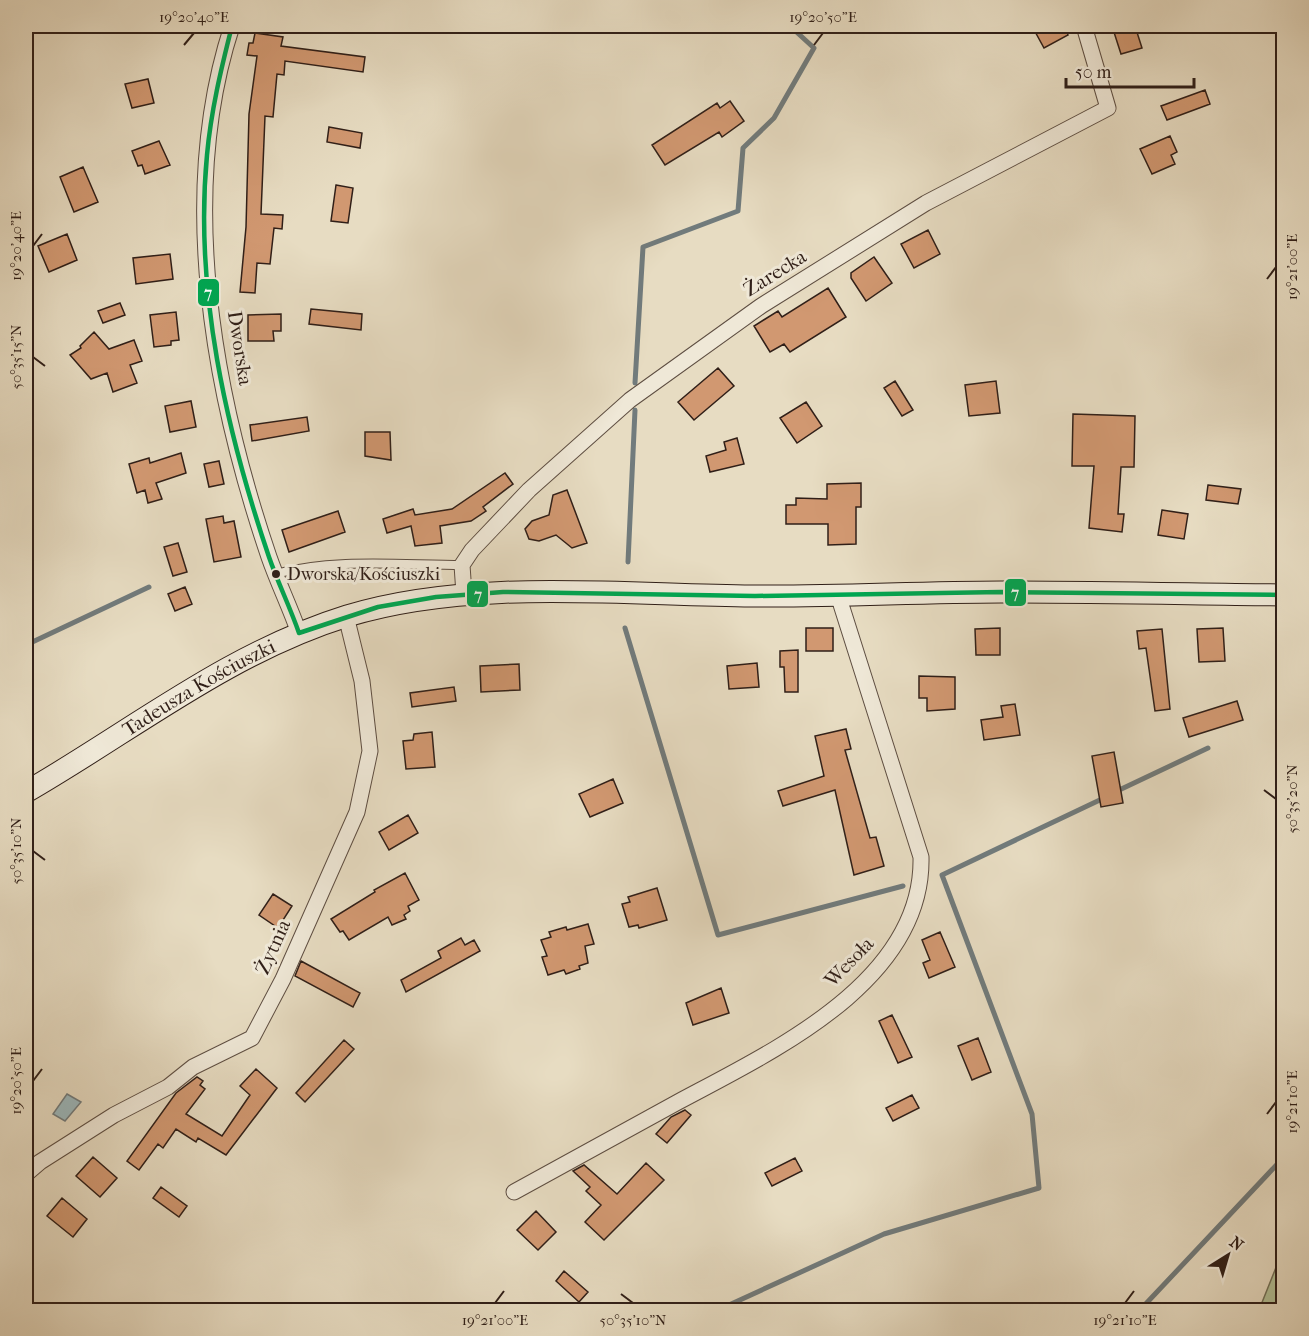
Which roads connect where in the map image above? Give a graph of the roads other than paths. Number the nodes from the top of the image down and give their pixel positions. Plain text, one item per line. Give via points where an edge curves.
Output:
1 (232, 26) edge
2 (1084, 26) edge
3 (462, 565) junction
4 (276, 574) junction
5 (464, 594) junction
6 (838, 595) junction
7 (1284, 595) edge
8 (346, 616) junction
9 (299, 633) junction
10 (26, 792) edge
11 (26, 1174) edge
12 (514, 1192) dead end

1 - 4 street, Dworska via 211,104 207,139 209,278 215,338 230,410 252,502
2 - 3 street, Żarecka via 1108,108 926,203 761,306 630,400 530,490
3 - 4 lane via 296,568
3 - 5 street
4 - 9 street, Dworska
5 - 6 main road, Tadeusza Kościuszki
5 - 8 main road, Tadeusza Kościuszki via 399,603
6 - 7 main road, Tadeusza Kościuszki
6 - 12 street, Wesoła via 921,857 915,906 886,958 853,994 780,1047
8 - 9 main road, Tadeusza Kościuszki
8 - 11 street, Żytnia via 362,681 370,751 357,812 283,979 252,1038 193,1067 168,1087 114,1115
9 - 10 main road, Tadeusza Kościuszki via 220,671

